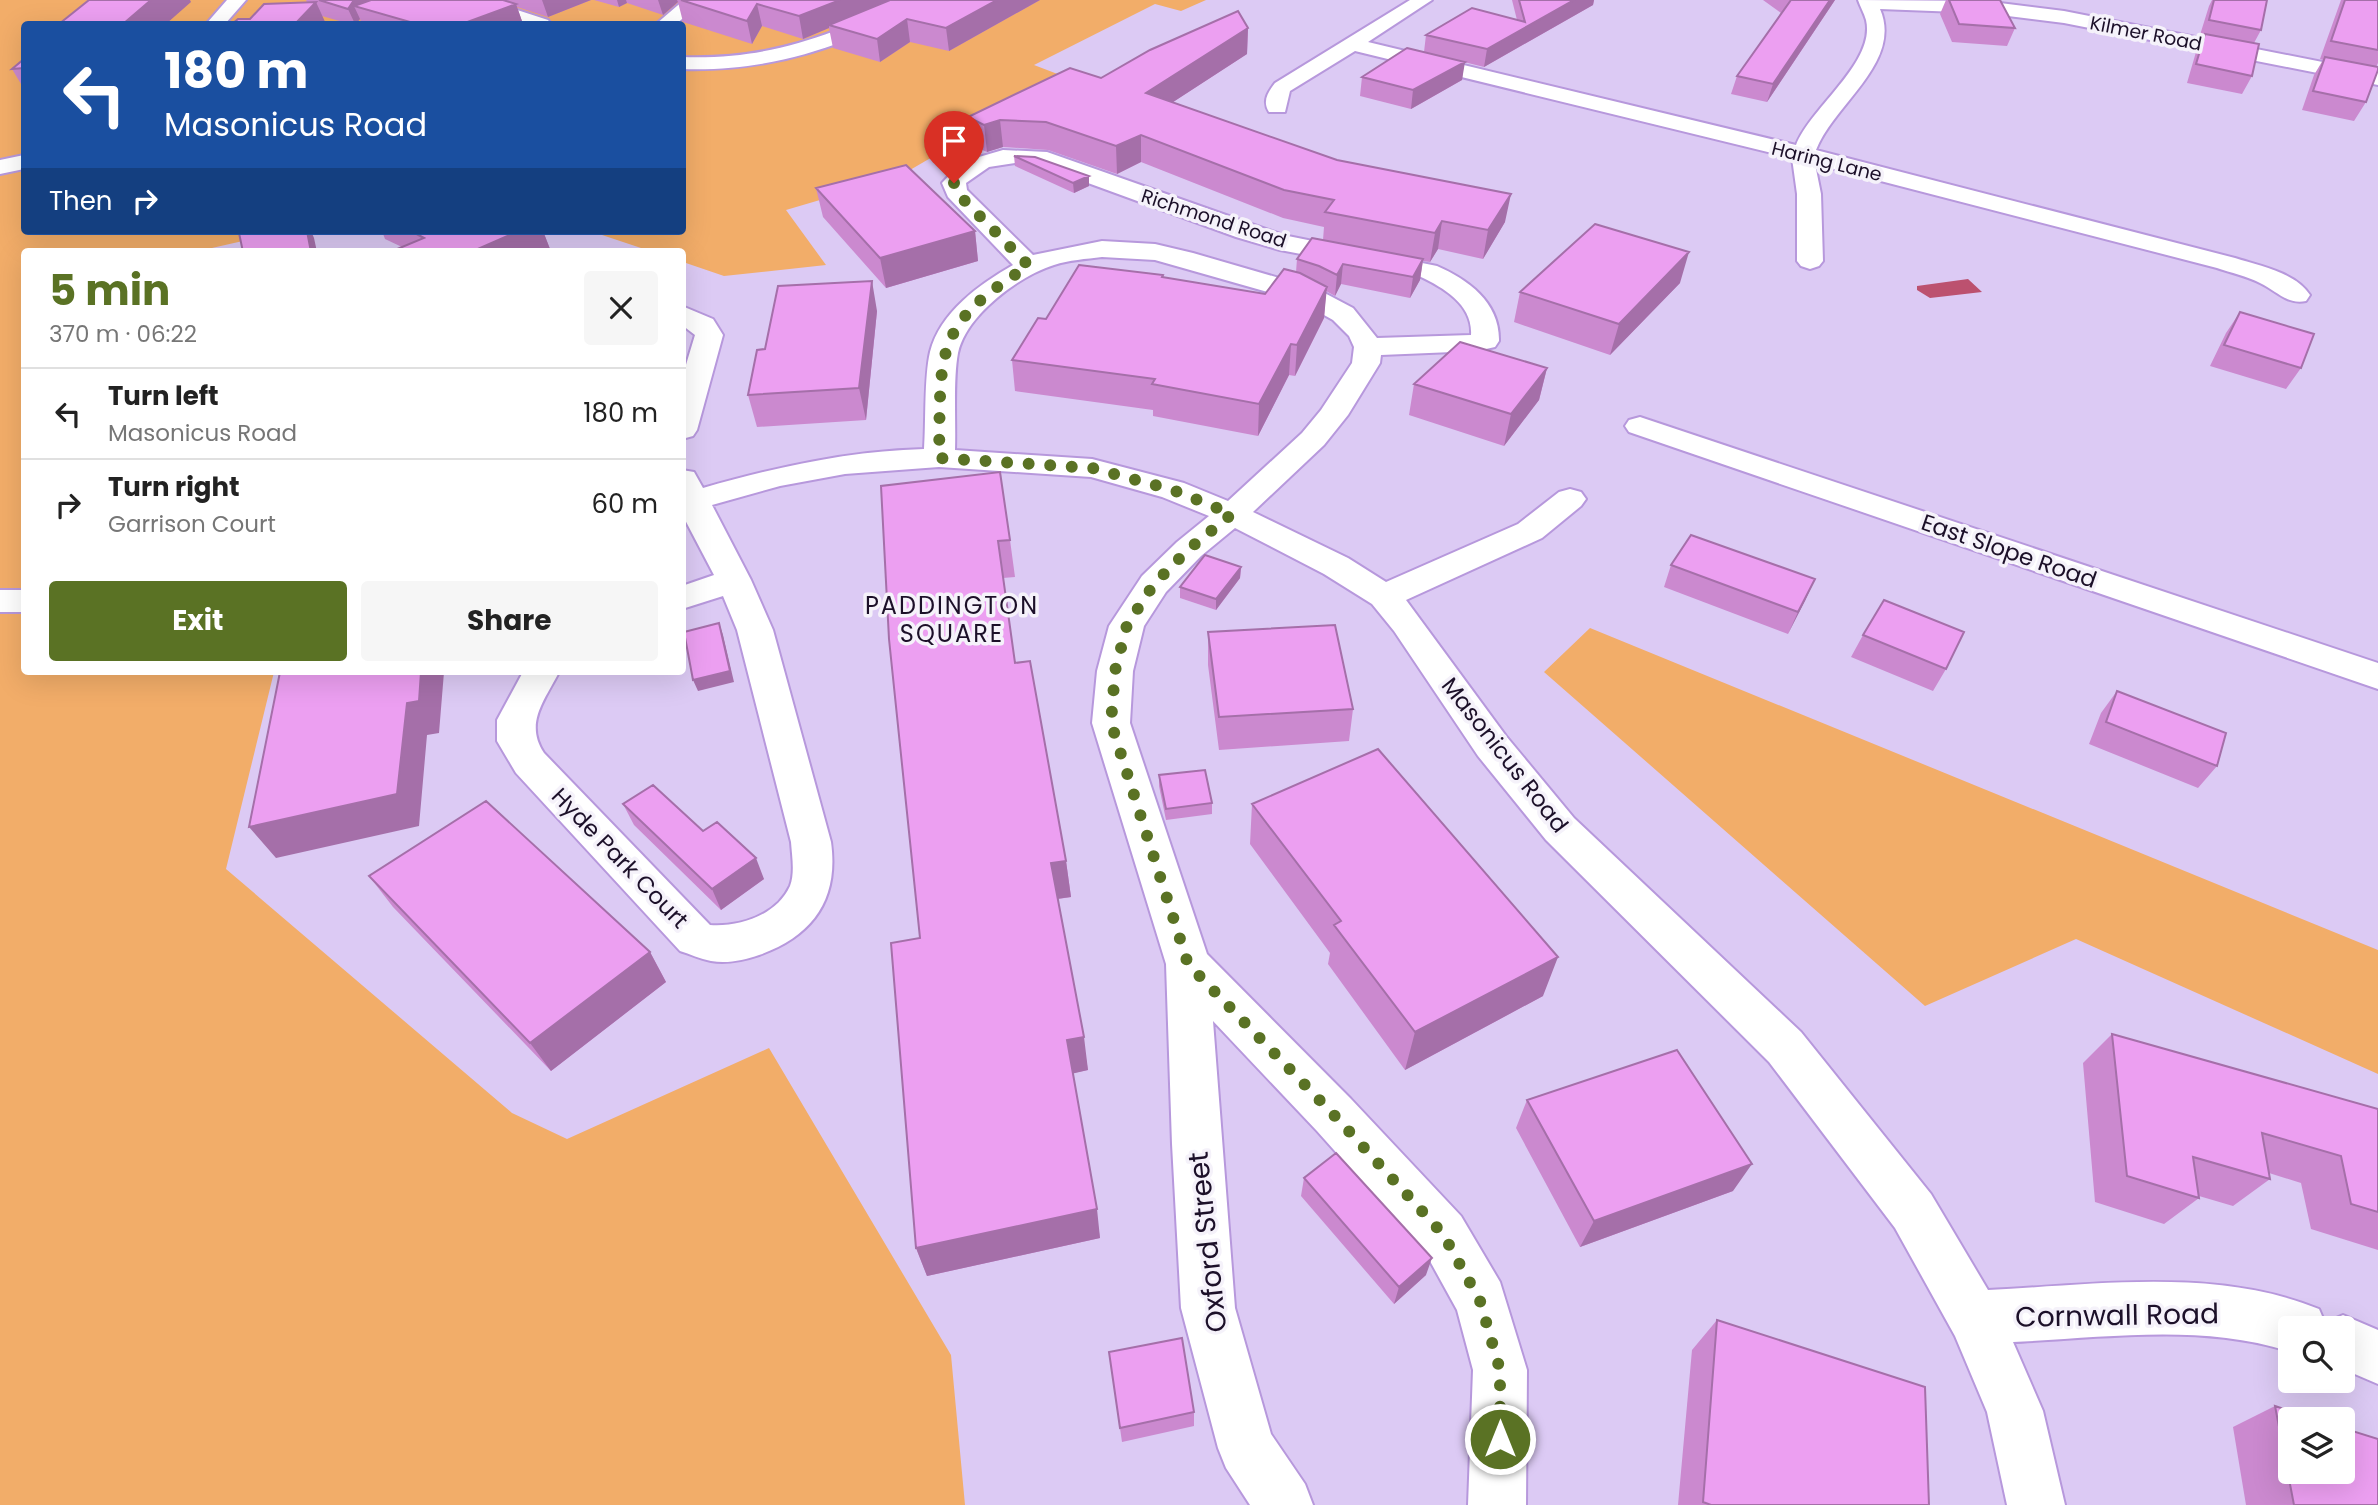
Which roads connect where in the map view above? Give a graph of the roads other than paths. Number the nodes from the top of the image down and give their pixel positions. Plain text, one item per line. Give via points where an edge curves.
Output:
1 (237, 0) edge
2 (468, 0) edge
3 (696, 0) edge
4 (925, 0) edge
5 (1423, 0) edge
6 (1869, 2) edge
7 (218, 21) edge
8 (532, 21) edge
9 (669, 21) edge
10 (1351, 44) junction
11 (686, 63) edge
12 (2378, 79) edge
13 (1277, 107) dead end
14 (1804, 155) junction
15 (21, 163) edge
16 (0, 167) edge
17 (1231, 228) junction
18 (1193, 261) junction
19 (1810, 261) dead end
20 (1029, 266) junction
21 (2297, 295) dead end
22 (686, 316) edge
23 (1368, 347) junction
24 (686, 416) edge
25 (1640, 426) dead end
26 (939, 458) junction
27 (686, 494) edge
28 (1570, 499) dead end
29 (1232, 514) junction
30 (734, 580) junction
31 (1384, 596) junction
32 (686, 597) edge
33 (0, 600) edge
34 (21, 601) edge
35 (539, 675) edge
36 (2378, 676) edge
37 (1188, 964) junction
38 (1974, 1317) junction
39 (2278, 1321) edge
40 (2355, 1347) edge
41 (2378, 1357) edge
42 (1284, 1505) edge
43 (1497, 1505) edge
44 (2036, 1505) edge

1 - 7 street
2 - 8 street
3 - 9 street
4 - 11 street via 795,54 740,63
5 - 10 street
6 - 12 street, Kilmer Road via 1984,7 2064,17
6 - 14 street via 1879,35 1875,49 1835,100
10 - 13 street via 1282,87
10 - 14 street, Haring Lane
14 - 19 street
14 - 21 street, Haring Lane via 2227,263 2269,277
15 - 16 street
17 - 18 street
17 - 20 street, Richmond Road via 1039,157 1003,156 970,166 954,183 956,192
17 - 23 street, Richmond Road via 1448,279 1474,303 1486,337 1477,343
18 - 20 street via 1155,252 1102,249
18 - 23 street via 1308,295 1343,314
20 - 26 street via 972,306 955,328 944,352
22 - 24 street via 703,325 709,335
23 - 29 street via 1366,363 1333,415
25 - 36 street, East Slope Road
26 - 27 street, Masonicus Road via 845,464
26 - 29 street, Masonicus Road via 1092,468 1173,490
27 - 30 street, Hyde Park Court
28 - 31 street via 1530,531
29 - 31 street, Masonicus Road via 1336,566
29 - 37 street via 1154,584 1127,625 1115,671 1111,723
30 - 32 street
30 - 35 street, Hyde Park Court via 755,630 811,842 814,870 808,894 794,914 770,932 739,942 707,943 695,938 530,763 516,741 516,720
31 - 38 street, Masonicus Road via 1492,746 1560,829 1785,1047 1913,1211
33 - 34 street
37 - 42 street, Oxford Street via 1208,1308 1246,1448
37 - 43 street via 1443,1234 1480,1301 1500,1370
38 - 39 street, Cornwall Road via 2199,1308
38 - 44 street, Masonicus Road via 2015,1411
40 - 41 street

